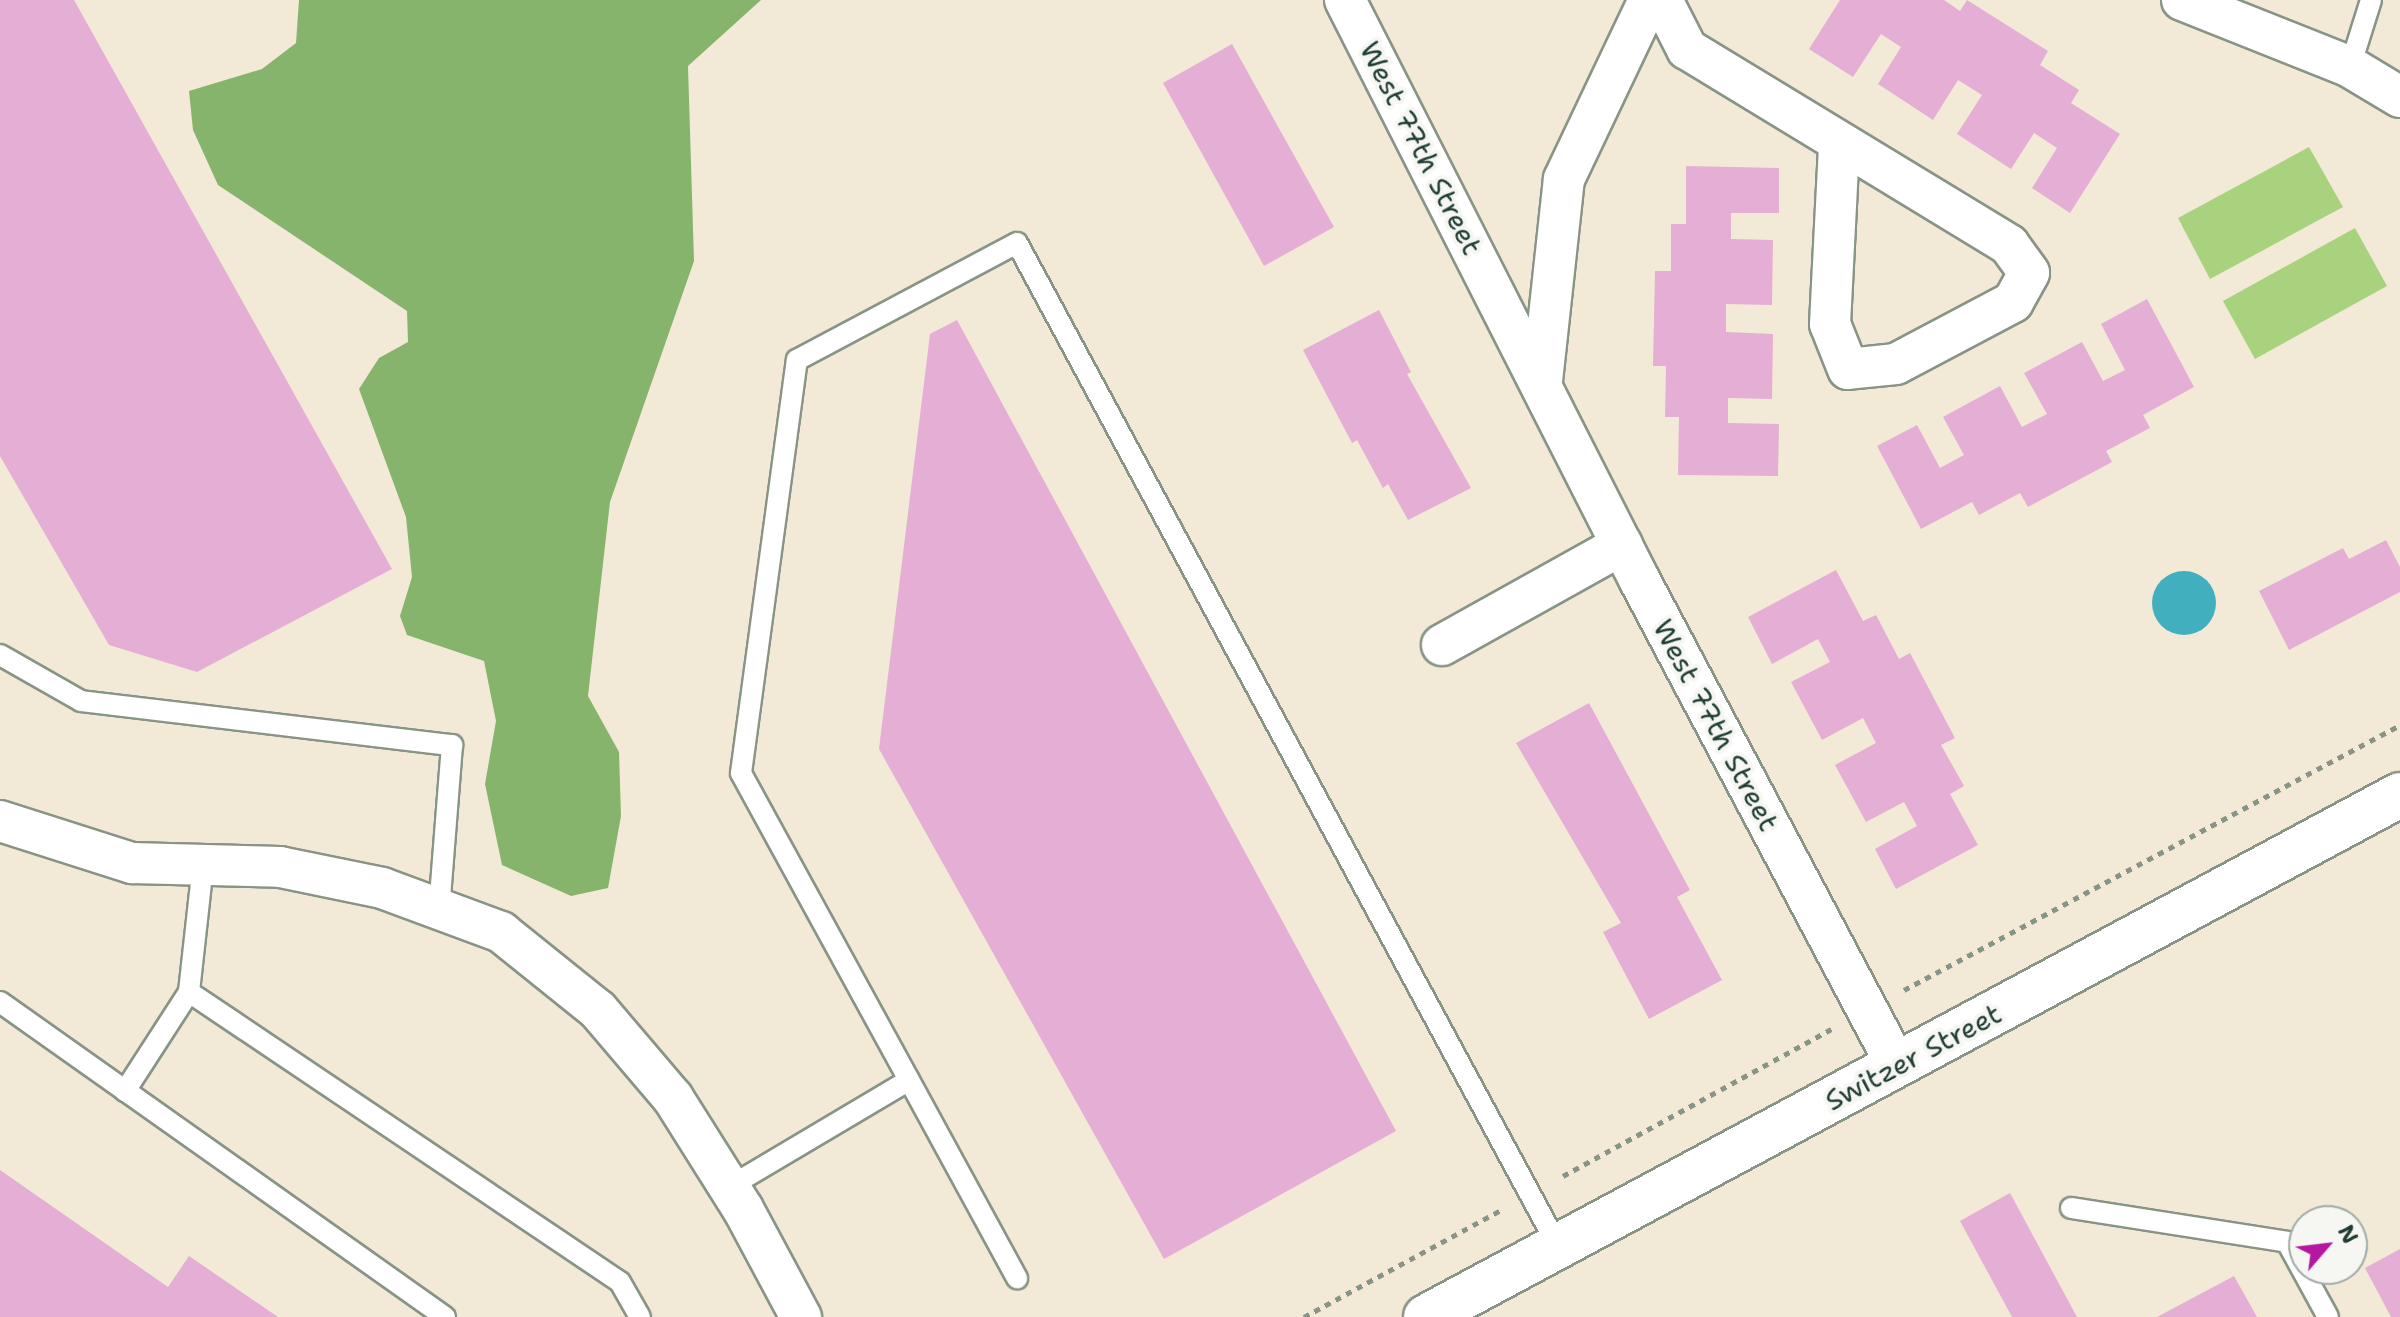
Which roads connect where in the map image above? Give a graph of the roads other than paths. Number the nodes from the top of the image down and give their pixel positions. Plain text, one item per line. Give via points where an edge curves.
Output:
1 (1345, 0) edge
2 (1649, 0) edge
3 (1662, 0) edge
4 (2182, 0) edge
5 (2371, 0) edge
6 (2253, 12) edge
7 (2350, 67) junction
8 (2400, 97) edge
9 (1839, 144) junction
10 (1542, 381) junction
11 (1622, 545) junction
12 (1442, 645) dead end
13 (0, 655) edge
14 (2400, 795) edge
15 (0, 821) edge
16 (203, 865) junction
17 (439, 909) junction
18 (189, 992) junction
19 (0, 1002) edge
20 (1897, 1066) junction
21 (909, 1080) junction
22 (125, 1091) junction
23 (729, 1187) junction
24 (2071, 1208) dead end
25 (1558, 1246) junction
26 (1017, 1278) dead end
27 (445, 1317) edge
28 (640, 1317) edge
29 (801, 1317) edge
30 (1426, 1317) edge
31 (2328, 1317) edge

1 - 10 street, West 77th Street
2 - 10 street via 1564,179
3 - 9 street via 1687,49
4 - 6 street
5 - 7 lane
6 - 7 street
7 - 8 street
9 - 9 street via 2009,245 2029,273 2013,302 1896,364 1848,369 1830,324
10 - 11 street, West 77th Street
11 - 12 street
11 - 20 street, West 77th Street
13 - 17 lane via 81,701 452,745
14 - 20 street, Switzer Street
15 - 16 street via 132,863
16 - 17 street via 280,867 382,888
16 - 18 lane
17 - 23 street via 501,932 598,1010 673,1098
18 - 22 lane
18 - 28 lane via 620,1282
19 - 22 lane
20 - 25 street, Switzer Street
21 - 23 lane
21 - 25 lane via 741,773 797,360 1017,243
21 - 26 lane
22 - 27 lane
23 - 29 street
24 - 31 lane via 2287,1242
25 - 30 street, Switzer Street

